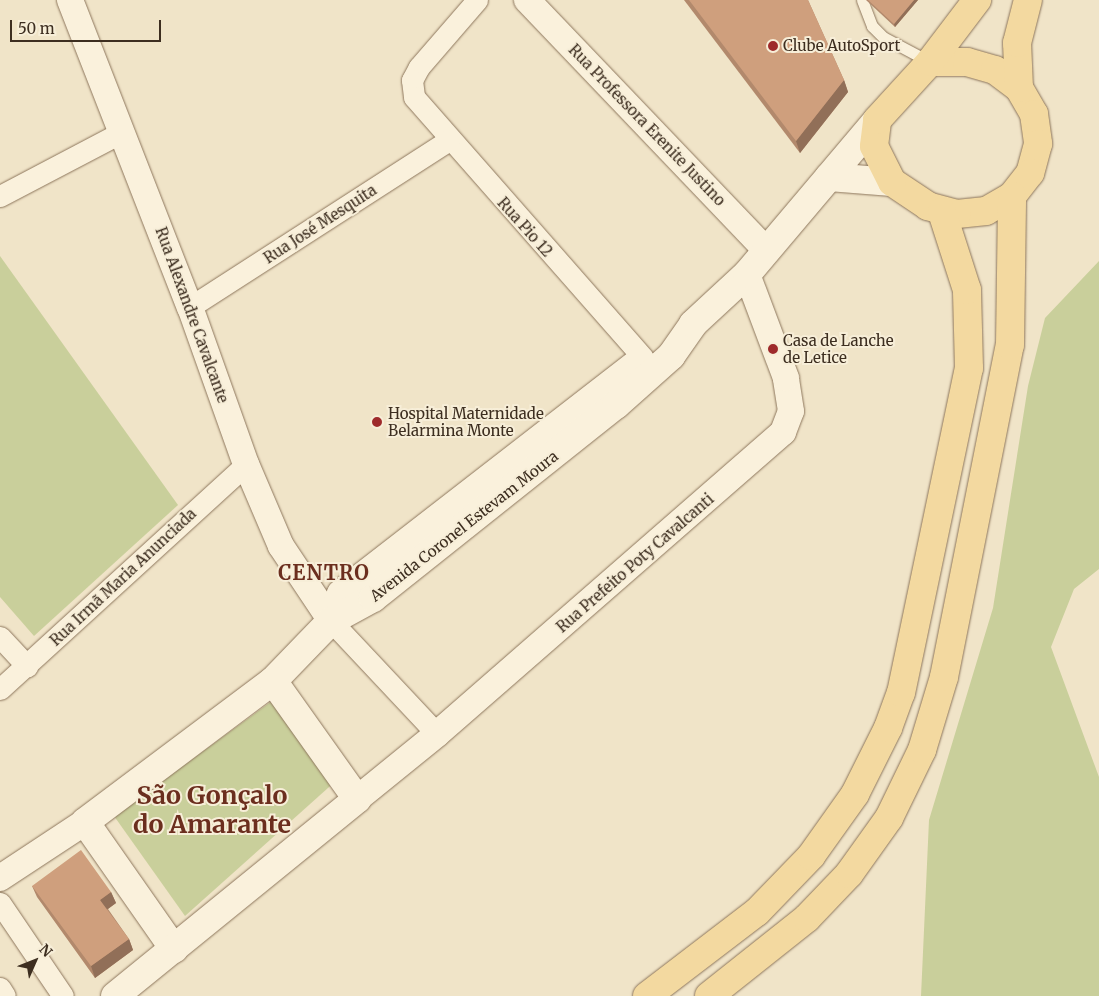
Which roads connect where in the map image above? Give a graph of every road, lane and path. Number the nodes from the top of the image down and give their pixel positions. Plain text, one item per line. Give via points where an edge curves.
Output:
1 (70, 0) edge
2 (477, 0) edge
3 (527, 0) edge
4 (862, 0) edge
5 (977, 0) edge
6 (1028, 0) edge
7 (930, 62) junction
8 (1019, 88) junction
9 (877, 120) junction
10 (122, 132) junction
11 (449, 140) junction
12 (829, 177) junction
13 (892, 182) junction
14 (0, 196) edge
15 (1012, 196) junction
16 (942, 212) junction
17 (767, 251) junction
18 (747, 274) junction
19 (190, 307) junction
20 (693, 324) junction
21 (643, 358) junction
22 (246, 464) junction
23 (474, 503) junction
24 (331, 621) junction
25 (0, 637) edge
26 (27, 666) junction
27 (273, 681) junction
28 (0, 689) edge
29 (437, 734) junction
30 (357, 799) junction
31 (85, 822) junction
32 (0, 878) edge
33 (0, 904) edge
34 (174, 949) junction
35 (0, 988) edge
36 (4, 996) edge
37 (63, 996) edge
38 (115, 996) edge
39 (647, 996) edge
40 (709, 996) edge

1 - 10 street, Rua Alexandre Cavalcante
2 - 11 street, Rua Pio 12 via 419,67 412,92
3 - 17 street, Rua Professora Erenite Justino
4 - 7 lane via 872,26 883,37
5 - 7 main road, Avenida Coronel Estevam Moura
6 - 8 main road via 1017,43
7 - 8 main road via 982,65
7 - 9 main road, Avenida Coronel Estevam Moura
8 - 15 main road via 1034,114 1038,144 1030,173
9 - 12 main road, Avenida Coronel Estevam Moura
9 - 13 main road via 874,146
10 - 14 street
10 - 19 street, Rua Alexandre Cavalcante
11 - 19 street, Rua José Mesquita
11 - 21 street, Rua Pio 12
12 - 13 main road
12 - 17 main road, Avenida Coronel Estevam Moura
13 - 16 main road
15 - 16 main road via 986,211
15 - 40 main road via 1010,345 944,677 922,750 889,818 849,874 802,923
16 - 39 main road via 967,290 969,368 901,693 888,728 855,794 811,856 757,912
17 - 18 main road, Avenida Coronel Estevam Moura
18 - 20 main road, Avenida Coronel Estevam Moura
18 - 29 street, Rua Prefeito Poty Cavalcanti via 786,378 791,411 783,432
19 - 22 street, Rua Alexandre Cavalcante
20 - 21 main road, Avenida Coronel Estevam Moura
20 - 23 main road, Avenida Coronel Estevam Moura via 671,356 616,405
21 - 23 main road, Avenida Coronel Estevam Moura
22 - 24 street, Rua Alexandre Cavalcante via 281,546
22 - 26 street, Rua Irmã Maria Anunciada
23 - 24 main road, Avenida Coronel Estevam Moura via 426,540 373,598
24 - 27 main road, Avenida Coronel Estevam Moura
24 - 29 street
25 - 26 street
26 - 28 street, Rua Irmã Maria Anunciada
27 - 30 main road
27 - 31 main road, Avenida Coronel Estevam Moura
29 - 30 street, Rua Prefeito Poty Cavalcanti
30 - 34 main road
31 - 32 street
31 - 34 main road
33 - 37 street
34 - 38 main road
35 - 36 street

